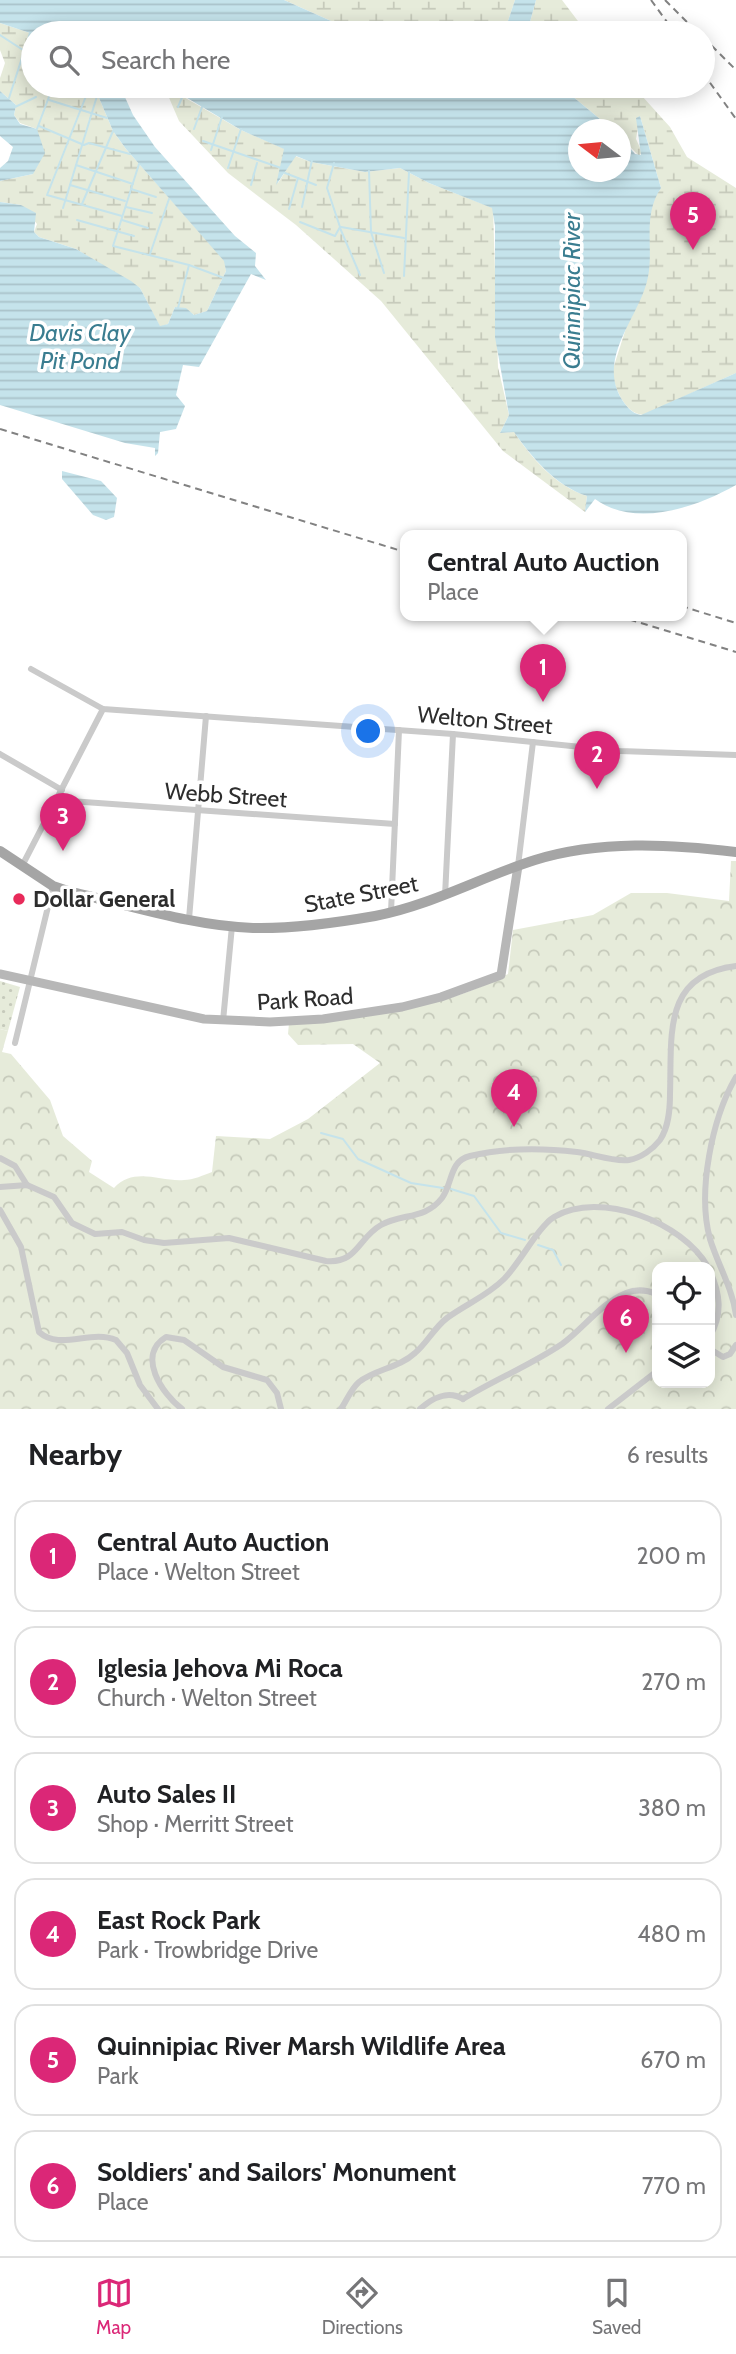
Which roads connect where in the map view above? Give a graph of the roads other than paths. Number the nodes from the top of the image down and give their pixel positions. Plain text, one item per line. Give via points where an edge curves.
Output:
1 (31, 669) dead end
2 (103, 709) junction
3 (206, 716) junction
4 (399, 730) junction
5 (453, 734) junction
6 (533, 742) junction
7 (0, 754) edge
8 (736, 755) edge
9 (62, 790) junction
10 (56, 800) junction
11 (198, 810) junction
12 (395, 824) junction
13 (0, 851) edge
14 (736, 852) edge
15 (22, 866) junction
16 (518, 866) junction
17 (53, 886) junction
18 (445, 896) junction
19 (391, 912) junction
20 (189, 919) junction
21 (232, 926) junction
22 (736, 966) edge
23 (0, 974) edge
24 (30, 981) junction
25 (223, 1021) junction
26 (15, 1043) dead end
27 (736, 1077) edge
28 (0, 1158) edge
29 (27, 1185) junction
30 (0, 1187) edge
31 (0, 1210) edge
32 (703, 1262) edge
33 (715, 1289) edge
34 (652, 1293) edge
35 (736, 1315) edge
36 (715, 1326) edge
37 (736, 1345) edge
38 (715, 1352) edge
39 (652, 1375) edge
40 (464, 1403) edge
41 (158, 1409) edge
42 (182, 1409) edge
43 (281, 1409) edge
44 (341, 1409) edge
45 (420, 1409) edge
46 (608, 1409) edge

1 - 2 street, Welton Street
2 - 3 street, Welton Street
2 - 9 street
3 - 4 street, Welton Street
3 - 11 street
4 - 5 street, Welton Street
4 - 12 street
5 - 6 street, Welton Street
5 - 18 street
6 - 8 street, Welton Street
6 - 16 street
7 - 9 street
9 - 10 street
10 - 11 street, Webb Street
10 - 15 street
11 - 12 street, Webb Street
11 - 20 street
12 - 19 street
13 - 15 main road, State Street
14 - 16 main road, State Street via 667,846 596,849 556,854
15 - 17 main road, State Street
16 - 18 main road, State Street
16 - 25 main road, Park Road via 506,956 498,978 374,1013 295,1022
17 - 20 main road, State Street
17 - 24 street
18 - 19 main road, State Street
19 - 21 main road, State Street via 296,926
20 - 21 main road, State Street
21 - 25 street
22 - 29 street via 699,975 680,996 665,1130 653,1147 636,1158 622,1160 547,1149 466,1157 454,1167 445,1194 433,1208 379,1226 354,1255 337,1261 229,1238 168,1243 125,1232 99,1234 72,1223 57,1200
23 - 24 main road, Park Road
24 - 25 main road, Park Road
24 - 26 street
27 - 35 street via 713,1137 706,1207 711,1240
28 - 29 street via 15,1167
29 - 30 street
31 - 41 street via 20,1247 39,1332 56,1340 96,1336 116,1340
32 - 44 street via 686,1240 647,1217 605,1209 564,1213 545,1225 522,1259 492,1290 447,1318 411,1357 359,1382
33 - 36 street via 720,1305
34 - 40 street via 639,1290 619,1296 564,1343 495,1380
37 - 38 street via 723,1357
39 - 46 street
40 - 45 street via 453,1395 439,1396
42 - 43 street via 167,1396 153,1366 156,1347 166,1337 184,1340 223,1367 267,1380

